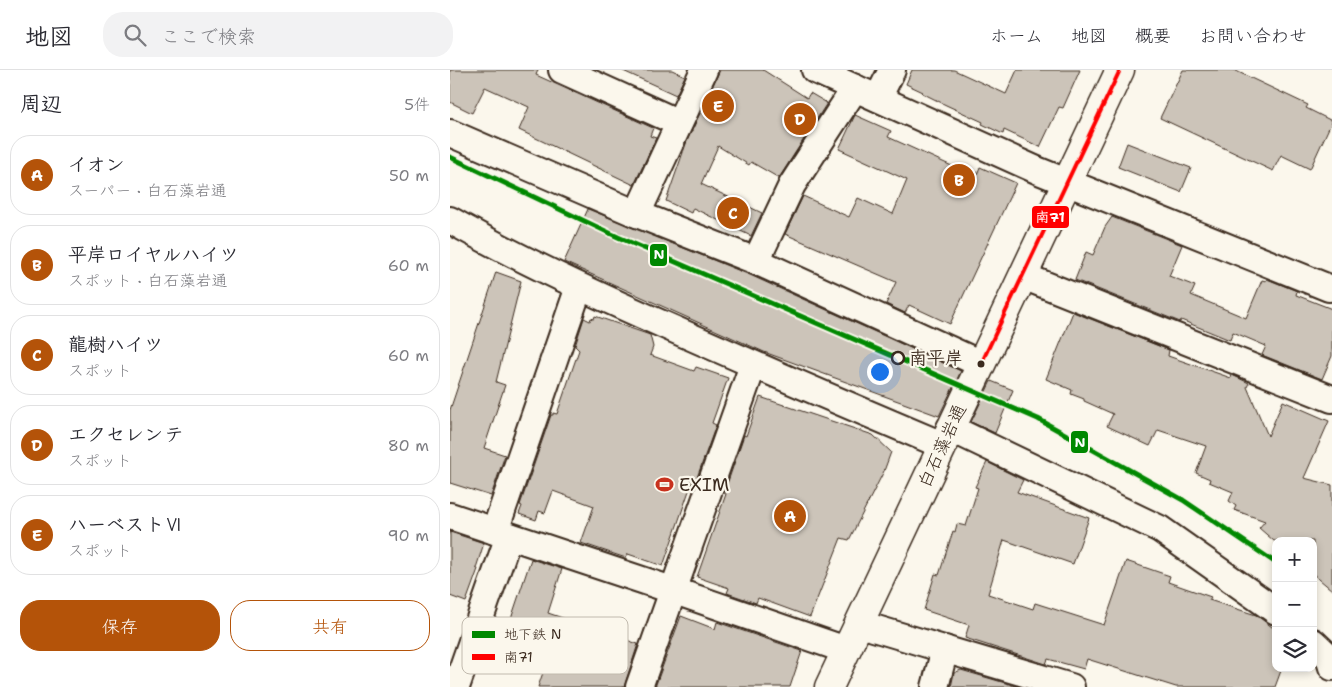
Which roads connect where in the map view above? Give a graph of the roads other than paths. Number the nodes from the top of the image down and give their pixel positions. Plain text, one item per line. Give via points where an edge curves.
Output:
1 (562, 70) edge
2 (704, 70) edge
3 (815, 70) edge
4 (892, 70) edge
5 (1120, 70) edge
6 (867, 93) junction
7 (679, 123) junction
8 (450, 133) edge
9 (1067, 183) junction
10 (637, 214) junction
11 (450, 220) edge
12 (756, 261) junction
13 (1023, 276) junction
14 (579, 287) junction
15 (1328, 288) dead end
16 (981, 364) junction
17 (754, 365) junction
18 (1332, 399) edge
19 (946, 437) junction
20 (450, 516) edge
21 (502, 534) junction
22 (672, 590) junction
23 (1272, 608) edge
24 (477, 617) edge
25 (860, 624) junction
26 (1317, 646) edge
27 (945, 649) junction
28 (846, 650) junction
29 (462, 667) edge
30 (1332, 667) edge
31 (1332, 676) edge
32 (456, 687) edge
33 (639, 687) edge
34 (829, 687) edge
35 (935, 687) edge
36 (1071, 687) edge
37 (1329, 687) edge

1 - 7 street
2 - 7 street
3 - 6 street
4 - 6 street
5 - 9 main road, 白石藻岩通
6 - 9 street
6 - 12 street via 792,185
7 - 10 street
8 - 10 street
9 - 13 main road, 白石藻岩通
9 - 15 street
10 - 12 street
11 - 14 street
12 - 16 street
13 - 16 main road, 白石藻岩通
13 - 18 street
14 - 17 street
14 - 21 street
16 - 19 main road, 白石藻岩通
17 - 19 street
17 - 22 street
19 - 23 street via 1160,530
19 - 25 main road, 白石藻岩通
20 - 21 street
21 - 22 street
21 - 24 street
22 - 28 street
22 - 33 street
25 - 27 street
25 - 28 main road, 白石藻岩通
26 - 30 street via 1329,657
27 - 35 street
27 - 36 street
28 - 34 main road, 白石藻岩通
29 - 32 street
31 - 37 street

